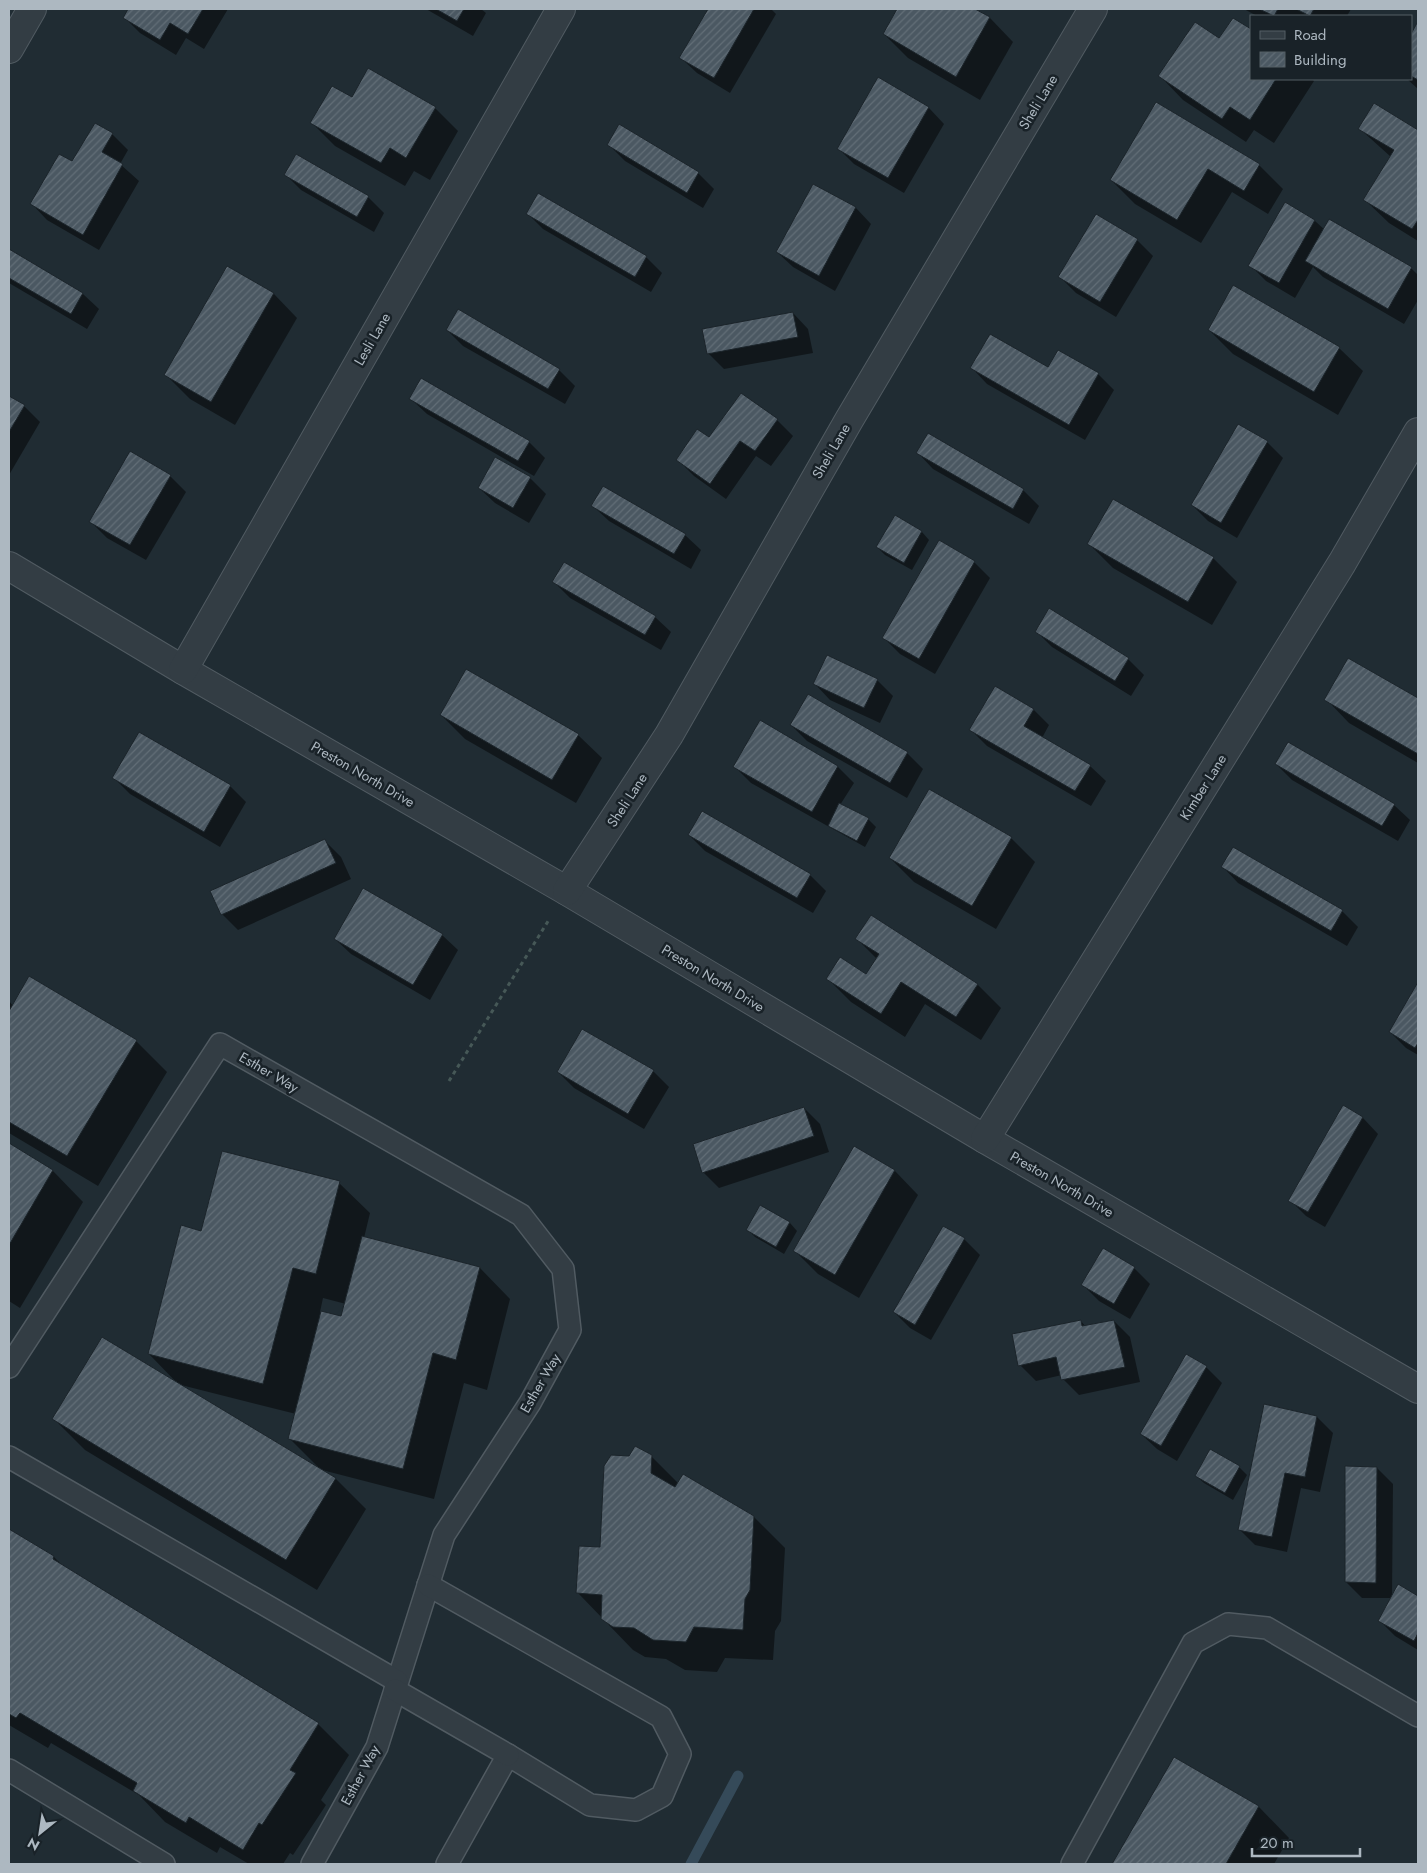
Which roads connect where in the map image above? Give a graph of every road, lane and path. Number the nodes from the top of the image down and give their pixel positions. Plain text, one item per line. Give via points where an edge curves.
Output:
1 (32, 9) edge
2 (562, 9) edge
3 (1093, 9) edge
4 (9, 49) edge
5 (1418, 432) edge
6 (9, 566) edge
7 (183, 670) junction
8 (567, 891) junction
9 (449, 1081) dead end
10 (985, 1139) junction
11 (9, 1367) edge
12 (1418, 1389) edge
13 (9, 1457) edge
14 (428, 1585) junction
15 (396, 1686) junction
16 (1418, 1716) edge
17 (508, 1756) junction
18 (9, 1770) edge
19 (164, 1864) edge
20 (312, 1864) edge
21 (447, 1864) edge
22 (1072, 1864) edge

1 - 4 street
2 - 7 street, Lesli Lane
3 - 8 street, Sheli Lane via 854,412 669,735
5 - 10 street, Kimber Lane via 1342,563
6 - 7 street, Preston North Drive
7 - 8 street, Preston North Drive
8 - 9 path
8 - 10 street, Preston North Drive
10 - 12 street, Preston North Drive
11 - 14 lane, Esther Way via 220,1044 521,1215 563,1269 570,1330 530,1403 444,1535
13 - 15 lane
14 - 15 lane, Esther Way
14 - 17 lane via 661,1717 680,1754 662,1796 636,1810 590,1805
15 - 17 lane
15 - 20 lane, Esther Way via 377,1747
16 - 22 lane via 1267,1628 1228,1624 1193,1643
17 - 21 lane
18 - 19 lane

